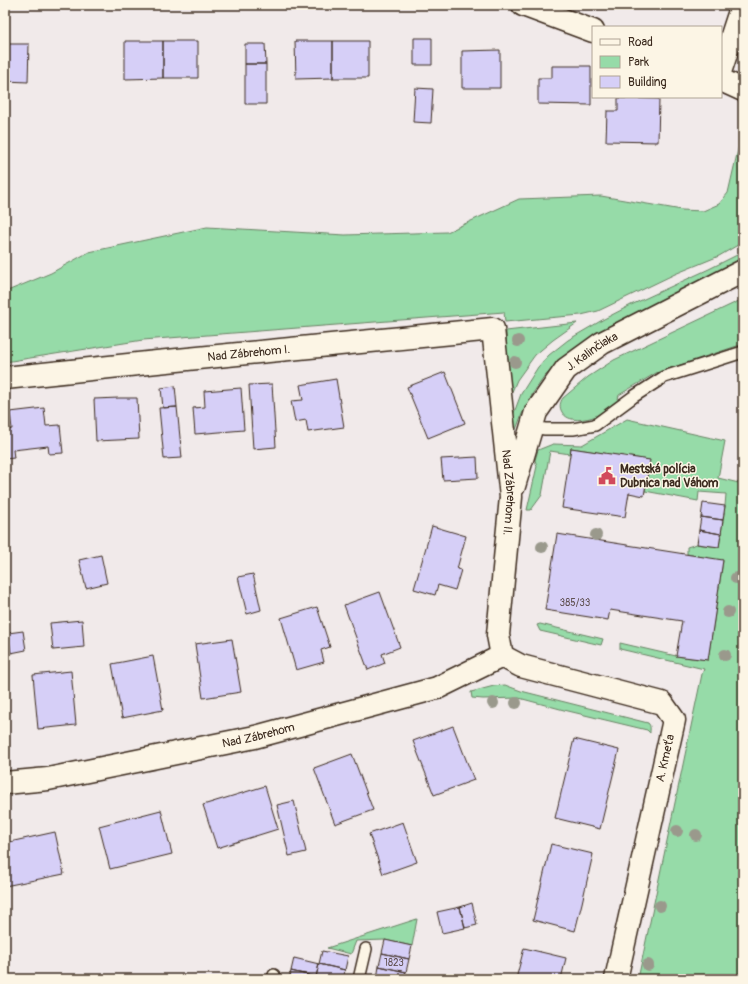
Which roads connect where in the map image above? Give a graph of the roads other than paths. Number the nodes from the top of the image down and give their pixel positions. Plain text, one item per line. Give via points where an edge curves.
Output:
1 (524, 5) edge
2 (742, 5) edge
3 (592, 31) edge
4 (722, 66) edge
5 (722, 80) edge
6 (743, 90) edge
7 (743, 271) edge
8 (493, 330) joint
9 (743, 352) edge
10 (5, 378) edge
11 (531, 427) junction
12 (511, 497) junction
13 (502, 656) junction
14 (5, 783) edge
15 (366, 949) dead end
16 (359, 979) edge
17 (616, 979) edge

1 - 3 street
2 - 4 street
5 - 6 street
7 - 11 street, J. Kalinčiaka via 602,343 566,369 536,412
8 - 10 street, Nad Zábrehom I.
8 - 12 street, Nad Zábrehom II.
9 - 11 lane via 664,377 595,424 573,429
11 - 12 street, J. Kalinčiaka
12 - 13 street, Nad Zábrehom II. via 498,635
13 - 14 street, Nad Zábrehom via 437,688 255,737 48,779
13 - 17 street, A. Kmeťa via 521,666 662,703 674,720
15 - 16 lane

